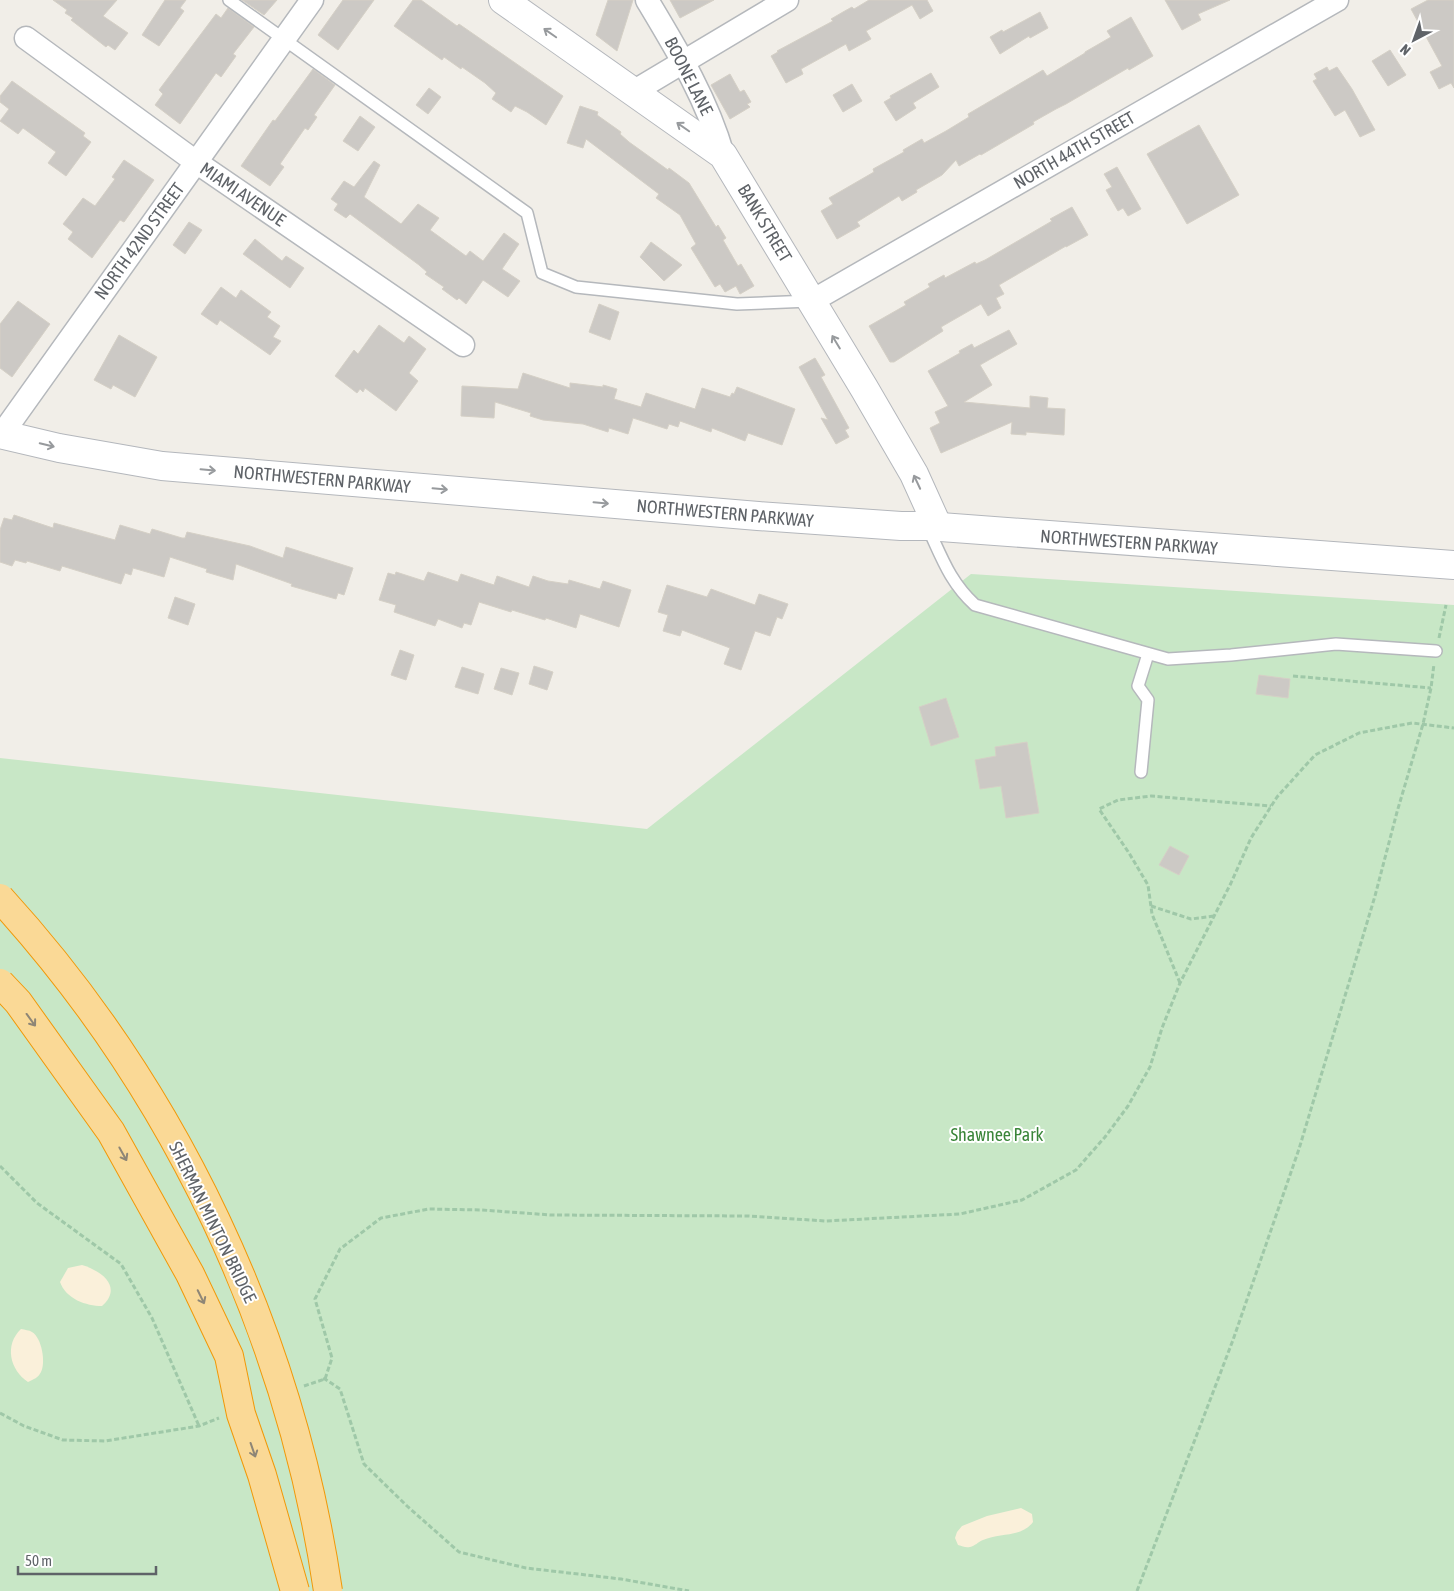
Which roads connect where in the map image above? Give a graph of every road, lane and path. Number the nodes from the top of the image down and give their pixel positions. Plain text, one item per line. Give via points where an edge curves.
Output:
1 (229, 0) edge
2 (312, 0) edge
3 (503, 0) edge
4 (647, 0) edge
5 (787, 0) edge
6 (1337, 0) edge
7 (26, 38) dead end
8 (285, 38) junction
9 (684, 61) junction
10 (633, 92) junction
11 (723, 155) junction
12 (196, 162) junction
13 (812, 301) junction
14 (463, 345) dead end
15 (1, 434) edge
16 (932, 526) junction
17 (1454, 565) edge
18 (1446, 605) dead end
19 (1436, 650) junction
20 (1148, 654) junction
21 (1293, 676) dead end
22 (1431, 688) junction
23 (1423, 724) junction
24 (1454, 728) edge
25 (1141, 772) dead end
26 (1271, 806) junction
27 (0, 898) edge
28 (1151, 906) junction
29 (1215, 915) junction
30 (0, 916) edge
31 (0, 983) edge
32 (1180, 983) junction
33 (0, 1166) edge
34 (325, 1379) junction
35 (298, 1389) dead end
36 (0, 1413) edge
37 (226, 1416) dead end
38 (199, 1426) junction
39 (295, 1591) edge
40 (317, 1591) edge
41 (328, 1591) edge
42 (690, 1591) edge
43 (1137, 1591) edge

1 - 8 lane
2 - 8 street, NORTH 42ND STREET
10 -> 3 street, BANK STREET
4 - 9 street, BOONE LANE
5 - 9 street
6 - 13 street, NORTH 44TH STREET
7 - 12 street, MIAMI AVENUE
8 - 12 street, NORTH 42ND STREET
8 - 13 lane via 527,213 542,274 576,287 737,304
9 - 10 street
9 - 11 street, BOONE LANE via 716,128
11 -> 10 street, BANK STREET
11 - 13 street, BANK STREET
12 - 14 street, MIAMI AVENUE
12 - 15 street, NORTH 42ND STREET
16 -> 13 street, BANK STREET via 914,474
15 -> 16 street, NORTHWESTERN PARKWAY via 162,466 758,516
16 - 17 street, NORTHWESTERN PARKWAY
16 - 20 lane via 953,580 975,605
18 - 19 path
19 - 20 lane via 1336,644 1168,659
19 - 22 path
20 - 25 lane via 1138,686 1148,700
21 - 22 path
22 - 23 path
23 - 24 path
23 - 26 path via 1412,723 1359,734 1315,755
23 - 43 path via 1299,1149 1233,1340
26 - 28 path via 1151,796 1118,800 1098,809 1148,885
26 - 29 path via 1251,838
27 - 41 highway, SHERMAN MINTON BRIDGE, bridge via 55,962 117,1047 155,1106 222,1235 249,1295 292,1420 309,1488
28 - 29 path via 1191,919
28 - 32 path
29 - 32 path
30 - 40 highway via 72,1000 120,1068 176,1165 224,1262 277,1403
31 -> 39 highway, bridge via 18,1002 111,1132 190,1274 229,1356 241,1414
32 - 34 path via 1150,1067 1128,1106 1076,1170 1022,1200 960,1214 826,1221 748,1216 551,1215 482,1210 429,1210 381,1218 340,1249 315,1299 332,1358
33 - 38 path via 37,1203 121,1264 152,1318
34 - 35 path
34 - 42 path via 340,1389 364,1464 459,1552 526,1568
36 - 38 path via 63,1440 105,1441
37 - 38 path

